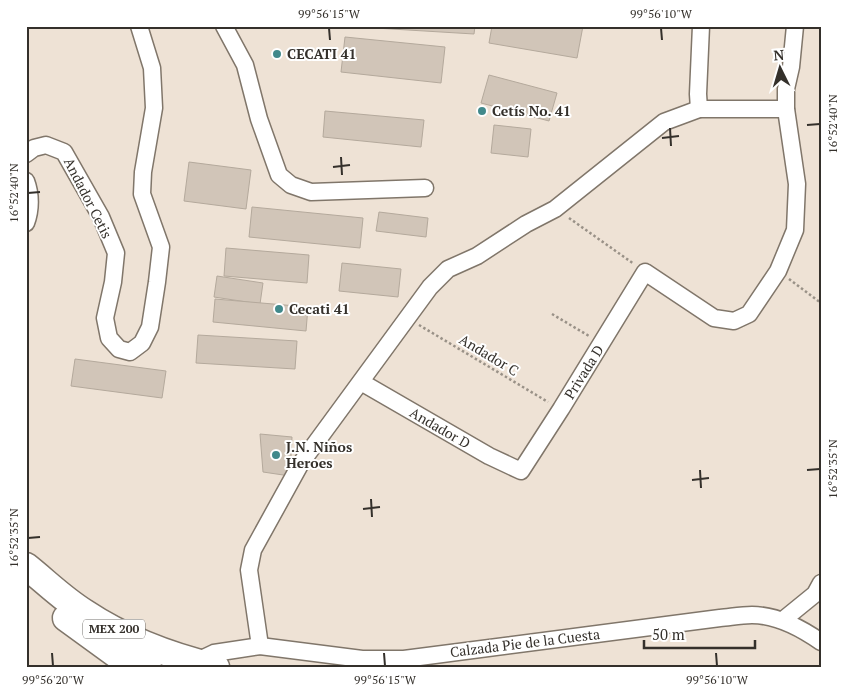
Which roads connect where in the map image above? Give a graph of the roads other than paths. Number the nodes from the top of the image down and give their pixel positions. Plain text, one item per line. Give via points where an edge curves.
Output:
1 (139, 26) edge
2 (224, 26) edge
3 (701, 26) edge
4 (795, 26) edge
5 (699, 109) junction
6 (786, 109) junction
7 (26, 154) edge
8 (26, 181) edge
9 (425, 188) dead end
10 (26, 223) edge
11 (361, 382) junction
12 (521, 471) joint
13 (26, 566) edge
14 (26, 583) edge
15 (821, 583) edge
16 (783, 620) junction
17 (821, 642) edge
18 (260, 646) junction
19 (120, 662) edge
20 (205, 664) edge
21 (148, 667) edge

1 - 7 street, Andador Cetis via 152,68 154,108 142,172 142,194 161,247 150,327 142,343 130,352 119,349 109,338 105,318 116,253 101,217 64,152 46,145
2 - 9 street via 245,65 259,119 279,175 291,185 311,192
3 - 5 street
4 - 6 street
5 - 6 street
5 - 11 street via 664,122 555,208 477,256 448,269 430,287
6 - 12 street, Privada D via 797,184 795,230 778,271 749,314 734,321 714,318 645,272
8 - 10 street via 30,213
11 - 12 street, Andador D
11 - 18 street via 301,463 252,550 249,570
13 - 20 main road, Calzada Pie de la Cuesta / MEX 200 via 83,612 135,640
14 - 19 main road, MEX 200
15 - 16 street via 815,594
16 - 17 street, Calzada Pie de la Cuesta
16 - 18 street, Calzada Pie de la Cuesta via 753,615 720,618 404,659 362,659
18 - 20 street, Calzada Pie de la Cuesta via 214,653
19 - 21 main road, MEX 200

